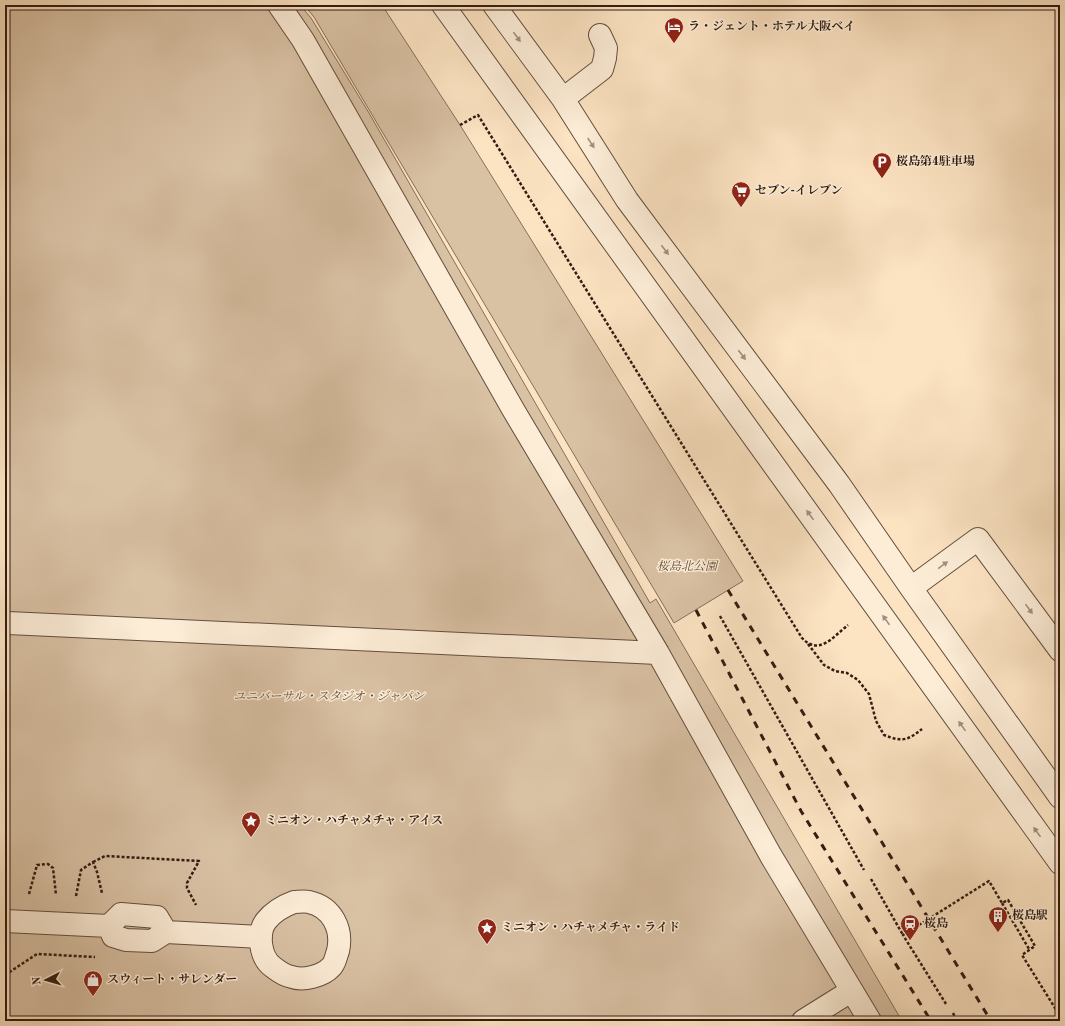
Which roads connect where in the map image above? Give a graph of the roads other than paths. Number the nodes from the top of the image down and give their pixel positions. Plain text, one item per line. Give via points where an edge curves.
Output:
1 (279, 5) edge
2 (443, 5) edge
3 (494, 5) edge
4 (600, 35) dead end
5 (563, 99) junction
6 (911, 588) junction
7 (5, 624) edge
8 (1060, 650) edge
9 (658, 653) junction
10 (1060, 797) edge
11 (1060, 863) edge
12 (5, 921) edge
13 (260, 937) dead end
14 (851, 991) junction
15 (803, 1021) edge
16 (870, 1021) edge

1 - 9 street via 303,40 514,411
11 -> 2 street
3 -> 5 street
4 - 5 street via 606,48 602,69
5 -> 6 street via 627,200 839,484
6 -> 8 street via 978,539
6 - 10 street
7 - 9 street
9 - 14 street via 771,856
12 - 13 street via 62,924 115,920 113,936 126,940 152,941 166,932
14 - 15 street
14 - 16 street

